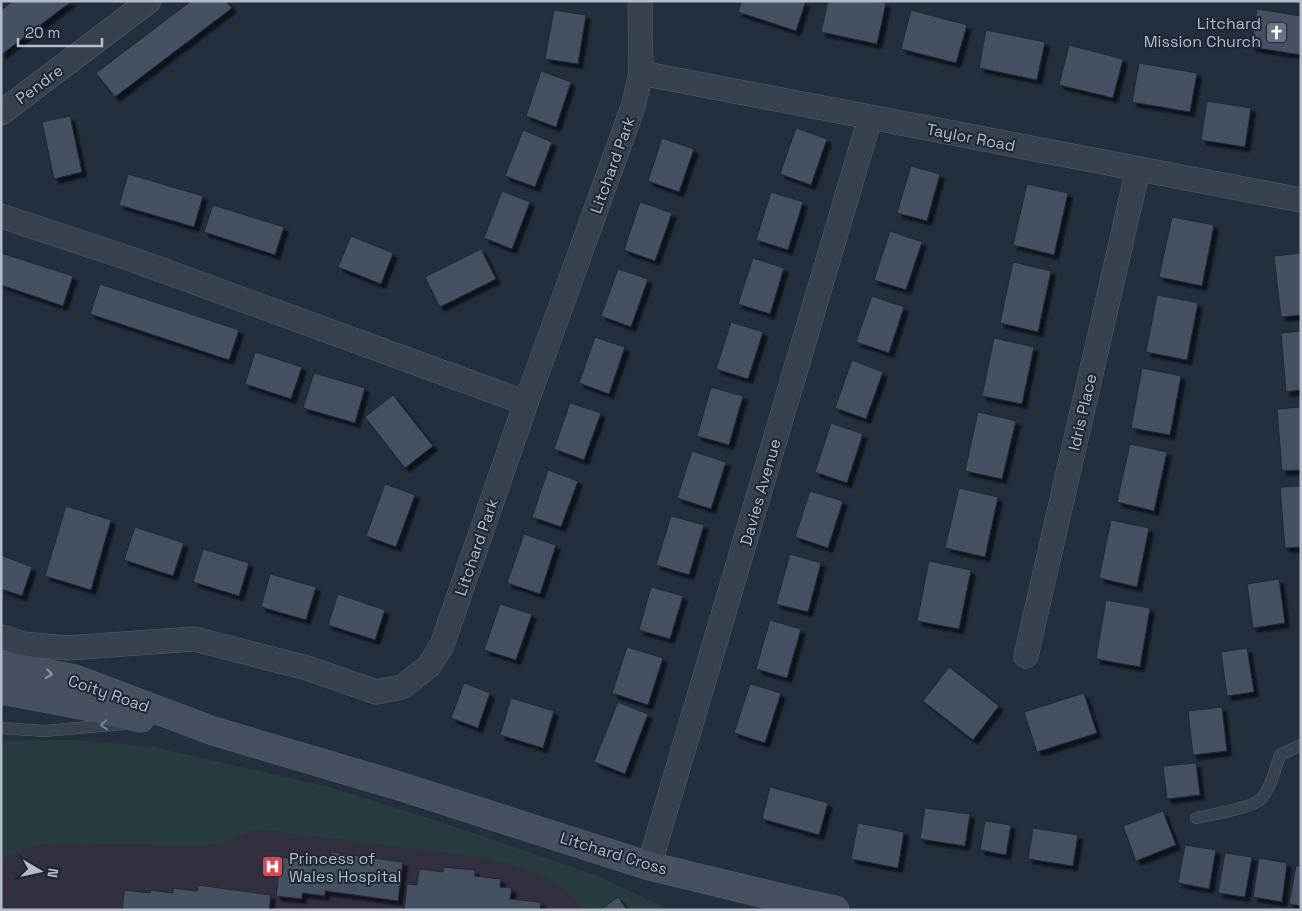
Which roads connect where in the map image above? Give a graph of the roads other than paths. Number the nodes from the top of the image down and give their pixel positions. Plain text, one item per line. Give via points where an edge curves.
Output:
1 (149, 1) edge
2 (640, 1) edge
3 (641, 73) junction
4 (1, 113) edge
5 (870, 118) junction
6 (1138, 169) junction
7 (1301, 200) edge
8 (1, 216) edge
9 (526, 403) junction
10 (1, 637) edge
11 (1026, 656) dead end
12 (1, 665) edge
13 (1, 690) edge
14 (152, 721) junction
15 (1, 728) edge
16 (214, 732) junction
17 (1301, 745) edge
18 (396, 785) joint
19 (1196, 818) dead end
20 (649, 866) junction
21 (818, 908) edge

1 - 4 street, Pendre
2 - 3 street, Litchard Park
3 - 5 street, Taylor Road
3 - 9 street, Litchard Park via 633,107
5 - 6 street, Taylor Road
5 - 20 street, Davies Avenue
6 - 7 street, Taylor Road
6 - 11 street, Idris Place
8 - 9 street via 134,260
9 - 10 street, Litchard Park via 442,645 429,666 402,687 376,692 307,668 194,639 67,648 23,644
12 -> 16 main road, Coity Road via 75,679
13 - 14 main road, Coity Road
14 -> 15 lane via 44,731
14 - 16 main road, Coity Road
16 - 18 main road, Coity Road
17 - 19 lane via 1280,755 1270,784 1260,800 1242,808
18 - 20 main road, Litchard Cross
20 - 21 main road, Litchard Cross

